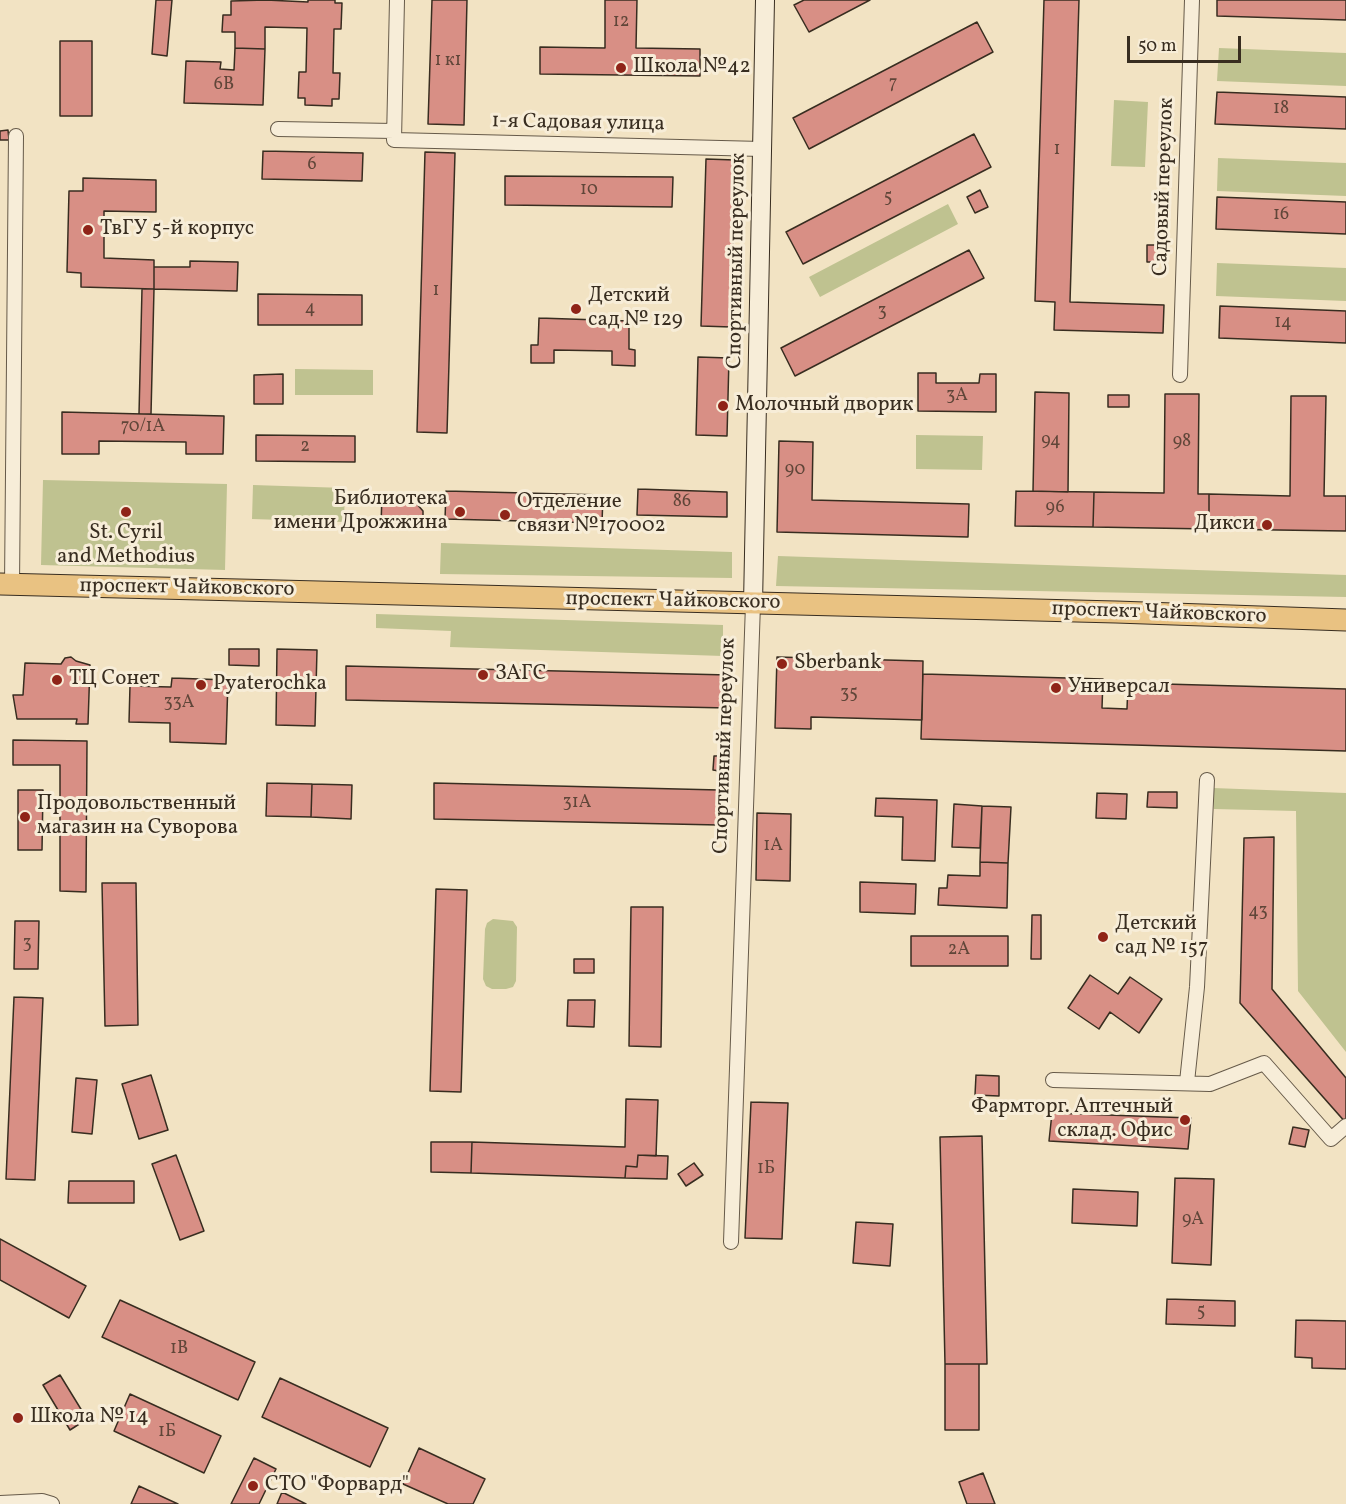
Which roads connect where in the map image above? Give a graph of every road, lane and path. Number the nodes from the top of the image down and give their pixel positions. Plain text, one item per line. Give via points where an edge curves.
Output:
1 (397, 0) edge
2 (765, 0) edge
3 (1192, 0) edge
4 (278, 129) dead end
5 (16, 136) dead end
6 (394, 136) junction
7 (762, 149) junction
8 (0, 301) edge
9 (15, 302) junction
10 (1180, 375) dead end
11 (6, 585) edge
12 (753, 604) junction
13 (1346, 620) edge
14 (1207, 780) dead end
15 (1053, 1080) dead end
16 (1187, 1082) junction
17 (1346, 1126) edge
18 (731, 1242) dead end
19 (8, 1503) edge
20 (52, 1504) edge

1 - 6 street
2 - 7 street, Спортивный переулок
3 - 10 street, Садовый переулок
4 - 6 street, 1-я Садовая улица
5 - 9 street
6 - 7 street, 1-я Садовая улица
7 - 12 street, Спортивный переулок
8 - 9 street
9 - 11 street
11 - 12 main road, проспект Чайковского
12 - 13 main road, проспект Чайковского
12 - 18 street, Спортивный переулок
14 - 16 street via 1197,987
15 - 16 street
16 - 17 street via 1210,1084 1264,1063 1331,1139
19 - 20 street

